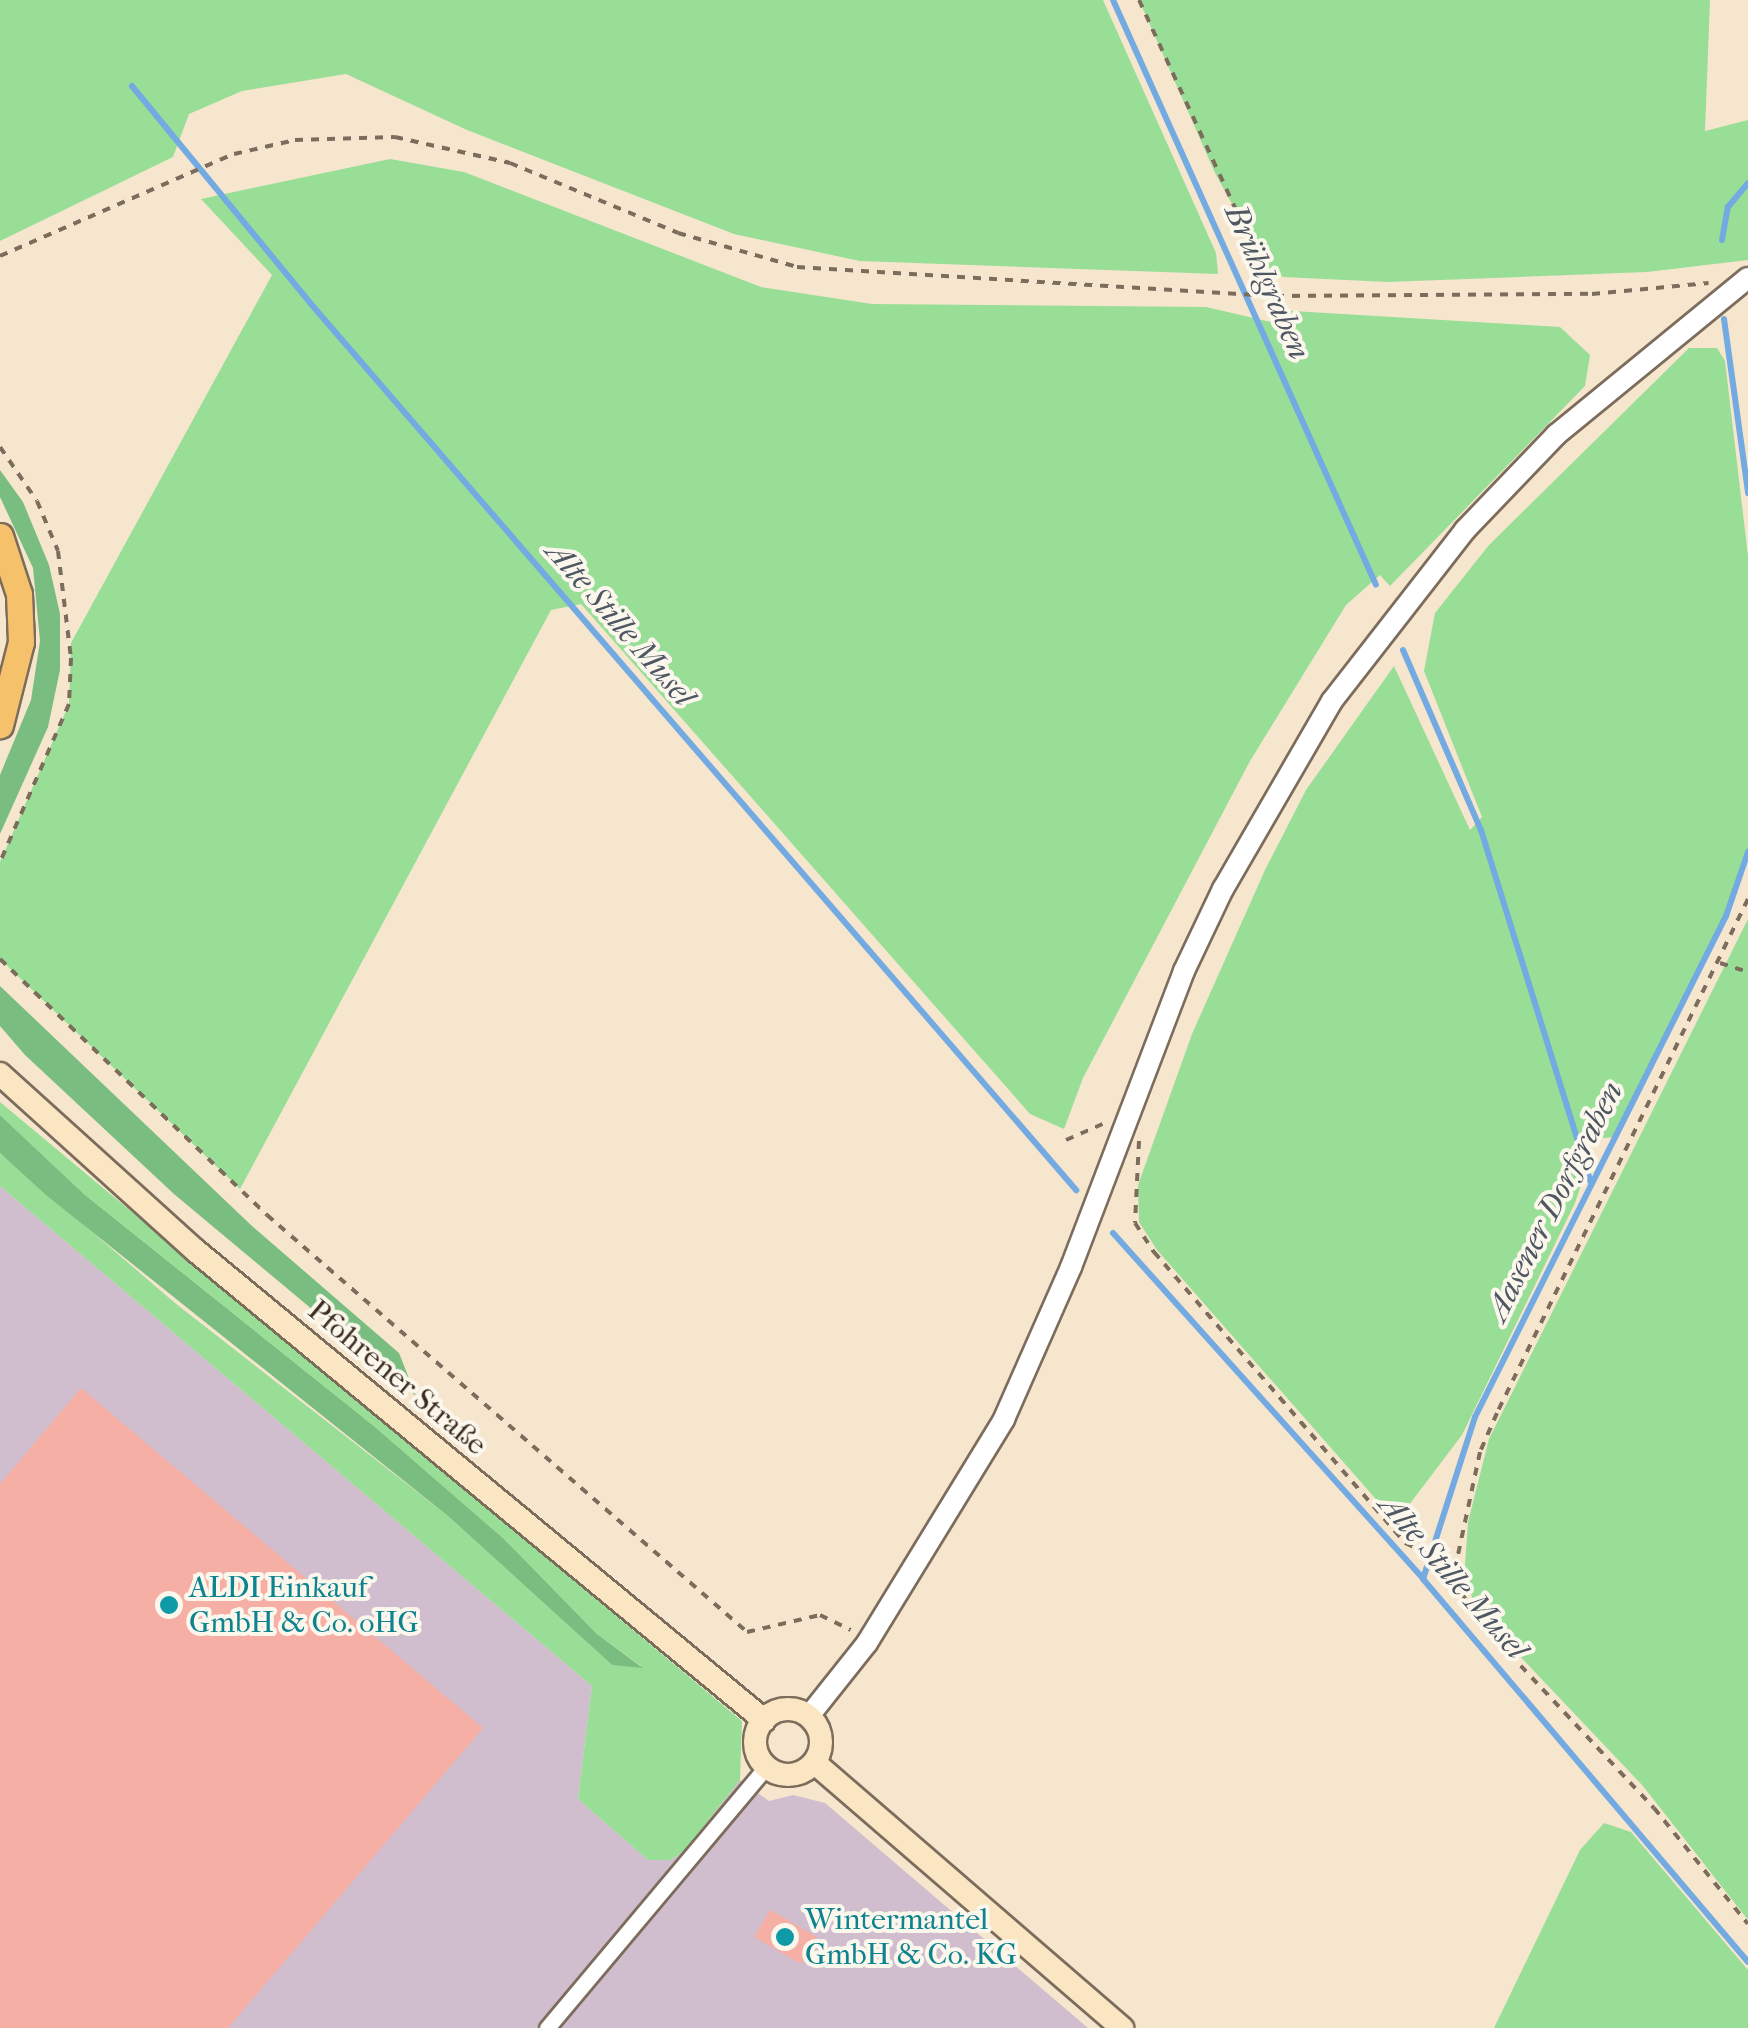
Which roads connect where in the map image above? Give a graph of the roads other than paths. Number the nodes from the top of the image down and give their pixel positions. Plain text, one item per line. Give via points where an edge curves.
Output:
1 (1747, 279) edge
2 (0, 536) edge
3 (0, 724) edge
4 (0, 1074) edge
5 (809, 1716) junction
6 (764, 1720) junction
7 (815, 1763) junction
8 (766, 1767) junction
9 (547, 2028) edge
10 (1122, 2028) edge

1 - 5 street via 1556,436 1466,530 1332,701 1222,889 1184,971 1071,1267 1004,1419 867,1643
2 - 3 highway via 20,594 21,642
4 - 6 main road, Pfohrener Straße via 196,1251
5 - 6 main road via 781,1710
5 - 7 main road via 820,1733
6 - 8 main road via 755,1744
7 - 8 main road via 792,1775
7 - 10 main road
8 - 9 street

